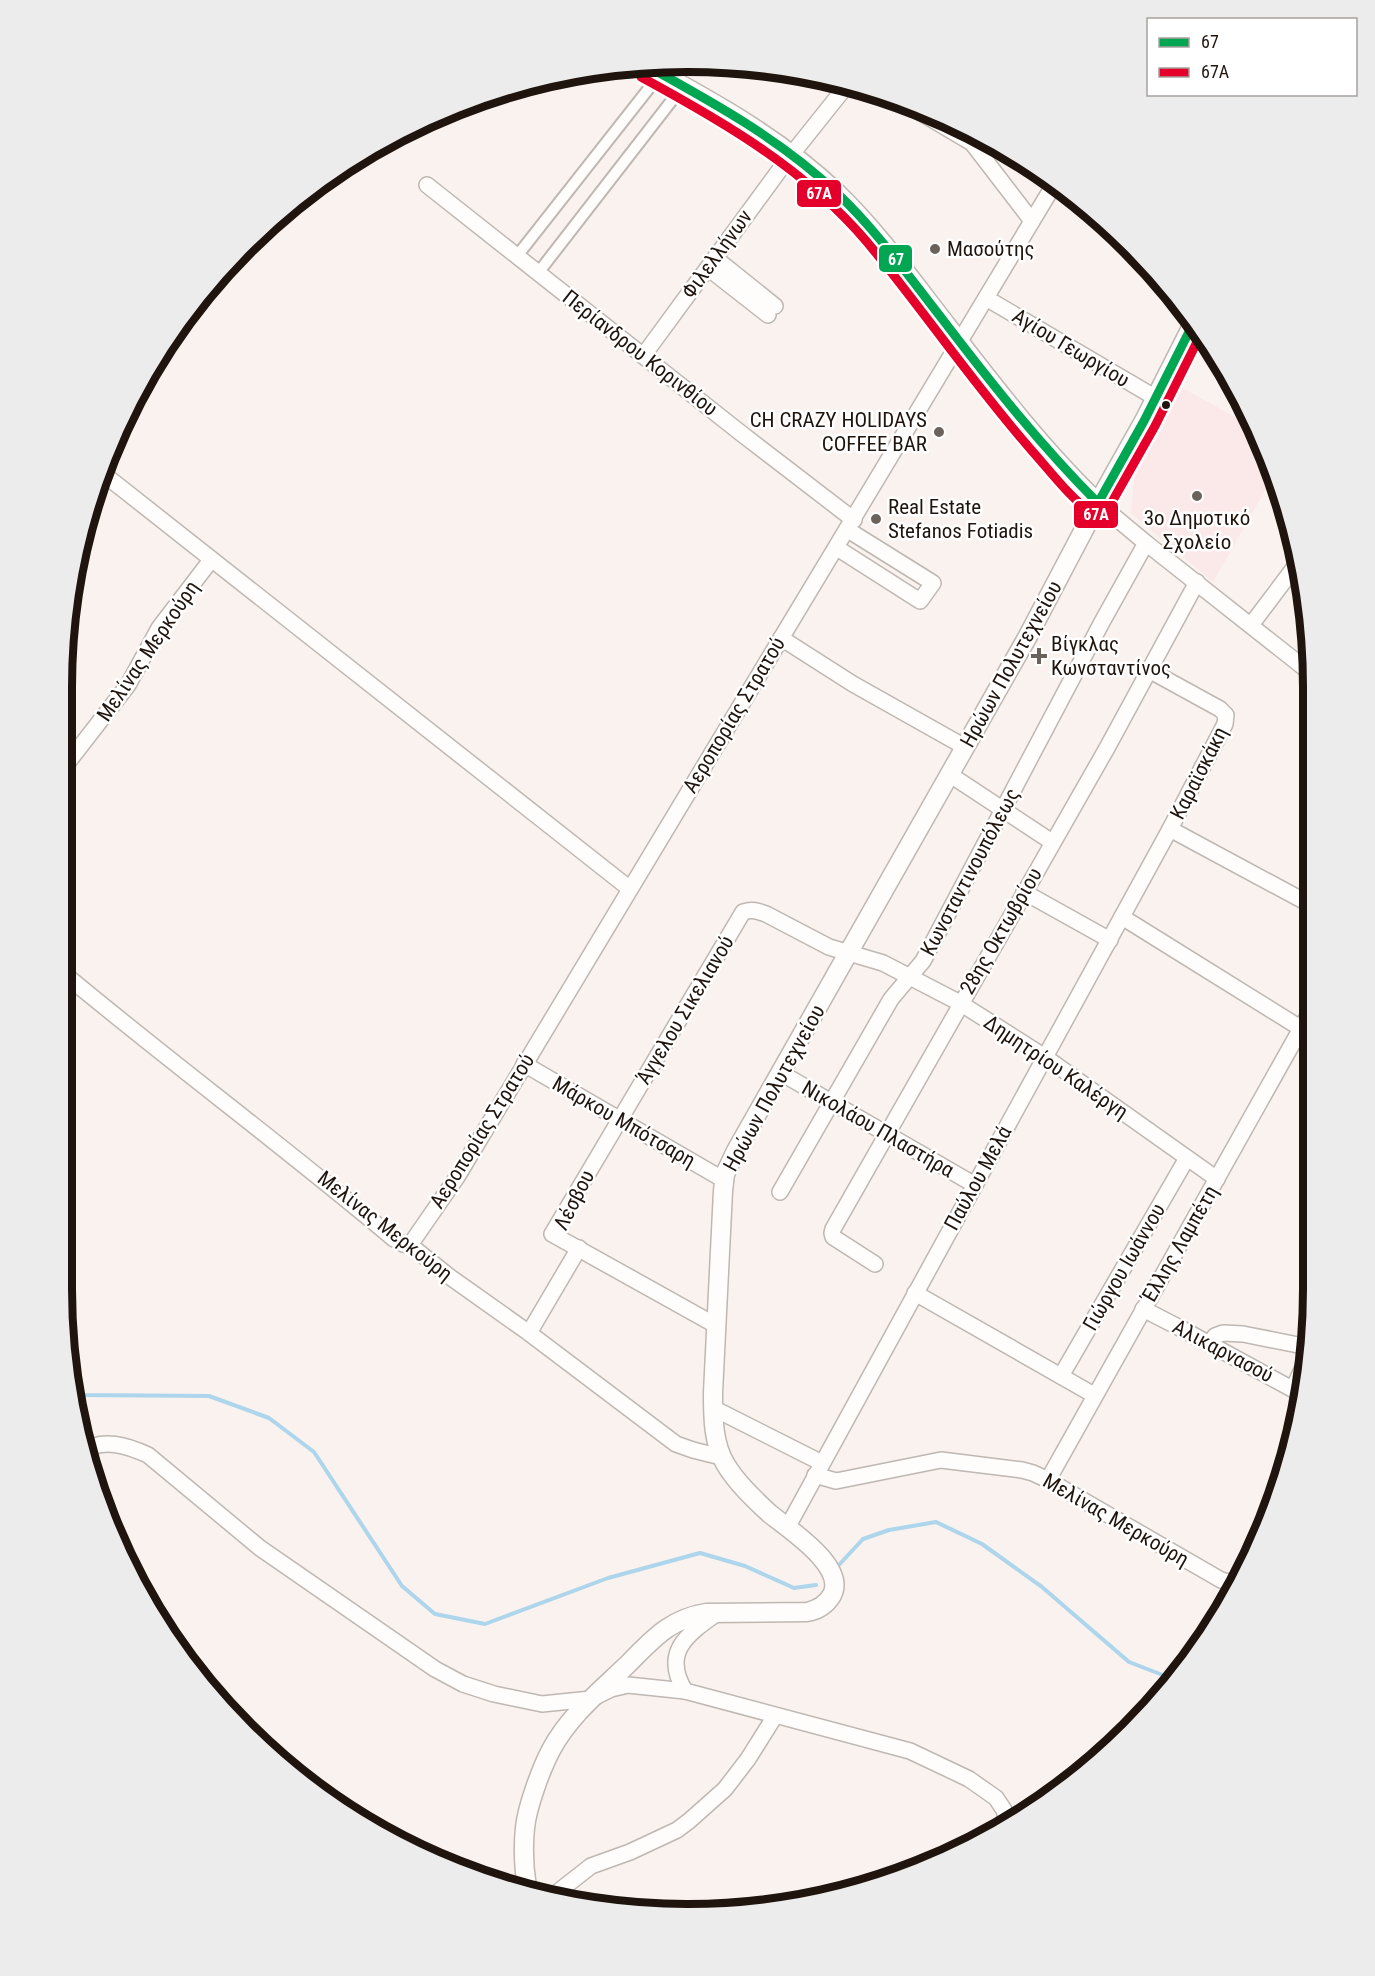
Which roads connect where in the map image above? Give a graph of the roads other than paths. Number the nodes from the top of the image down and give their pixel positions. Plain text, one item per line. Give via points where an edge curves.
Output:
1 (651, 73) edge
2 (660, 73) edge
3 (683, 86) junction
4 (842, 92) edge
5 (954, 133) edge
6 (792, 153) junction
7 (427, 185) dead end
8 (1050, 191) edge
9 (1032, 221) junction
10 (517, 256) junction
11 (711, 263) junction
12 (538, 273) junction
13 (986, 298) junction
14 (771, 310) dead end
15 (1189, 332) edge
16 (960, 342) junction
17 (643, 356) junction
18 (1156, 398) junction
19 (109, 479) edge
20 (1098, 503) junction
21 (851, 525) junction
22 (1146, 543) junction
23 (837, 548) junction
24 (211, 560) junction
25 (1292, 571) edge
26 (1197, 582) junction
27 (1251, 625) junction
28 (781, 638) junction
29 (1302, 666) edge
30 (1149, 670) junction
31 (965, 747) junction
32 (72, 757) edge
33 (949, 774) junction
34 (1003, 809) junction
35 (1170, 829) junction
36 (1052, 842) junction
37 (630, 889) junction
38 (1024, 892) junction
39 (1303, 900) edge
40 (756, 910) joint
41 (1122, 917) junction
42 (1110, 940) junction
43 (848, 953) junction
44 (910, 976) junction
45 (72, 980) edge
46 (960, 1003) junction
47 (1303, 1030) edge
48 (1303, 1039) edge
49 (1045, 1057) junction
50 (524, 1064) junction
51 (781, 1073) junction
52 (832, 1103) junction
53 (619, 1119) junction
54 (888, 1135) junction
55 (1187, 1158) junction
56 (1217, 1179) junction
57 (724, 1180) junction
58 (975, 1185) junction
59 (780, 1192) dead end
60 (410, 1245) junction
61 (579, 1248) junction
62 (875, 1264) dead end
63 (915, 1293) junction
64 (1143, 1309) junction
65 (717, 1326) junction
66 (529, 1333) junction
67 (1210, 1343) junction
68 (1300, 1346) edge
69 (1061, 1376) junction
70 (1294, 1390) edge
71 (1094, 1395) junction
72 (713, 1408) junction
73 (93, 1447) edge
74 (721, 1456) junction
75 (819, 1469) junction
76 (1048, 1480) junction
77 (787, 1528) junction
78 (1229, 1581) edge
79 (716, 1614) junction
80 (685, 1690) junction
81 (591, 1699) junction
82 (775, 1716) junction
83 (1005, 1815) edge
84 (526, 1882) edge
85 (560, 1890) edge

1 - 10 street
2 - 3 street
3 - 6 street
3 - 12 street
4 - 6 street, Φιλελλήνων
5 - 9 street via 972,143
6 - 11 street, Φιλελλήνων
6 - 16 street via 873,231
7 - 10 street, Περίανδρου Κορινθίου
8 - 9 street, Αεροπορίας Στρατού
9 - 13 street, Αεροπορίας Στρατού
10 - 12 street, Περίανδρου Κορινθίου
11 - 14 street
11 - 17 street, Φιλελλήνων
12 - 17 street, Περίανδρου Κορινθίου
13 - 16 street, Αεροπορίας Στρατού
13 - 18 street, Αγίου Γεωργίου
15 - 18 street, Ηρώων Πολυτεχνείου
16 - 20 street
16 - 21 street, Αεροπορίας Στρατού
17 - 21 street, Περίανδρου Κορινθίου via 809,487
18 - 20 street, Ηρώων Πολυτεχνείου
19 - 24 street
20 - 22 street
20 - 31 street, Ηρώων Πολυτεχνείου via 1029,636
21 - 23 street, Αεροπορίας Στρατού
21 - 23 street, Περίανδρου Κορινθίου via 933,583 920,601
22 - 26 street
22 - 34 street, Κωνσταντινουπόλεως
23 - 28 street, Αεροπορίας Στρατού
24 - 32 street, Μελίνας Μερκούρη via 159,628 128,685
24 - 37 street
25 - 27 street
26 - 27 street
26 - 30 street, 28ης Οκτωβρίου
27 - 29 street
28 - 31 street via 852,684
28 - 37 street, Αεροπορίας Στρατού
30 - 35 street, Καραϊσκάκη via 1220,709 1227,719
30 - 36 street, 28ης Οκτωβρίου
31 - 33 street, Ηρώων Πολυτεχνείου
33 - 34 street
33 - 43 street, Ηρώων Πολυτεχνείου
34 - 36 street
34 - 44 street, Κωνσταντινουπόλεως via 923,961
35 - 39 street, Καραϊσκάκη
35 - 41 street, Παύλου Μελά
36 - 38 street, 28ης Οκτωβρίου
37 - 50 street, Αεροπορίας Στρατού
38 - 42 street
38 - 46 street, 28ης Οκτωβρίου
40 - 43 street, Δημητρίου Καλέργη
40 - 53 street, Άγγελου Σικελιανού via 743,912
41 - 42 street, Παύλου Μελά
41 - 47 street
42 - 49 street, Παύλου Μελά
43 - 44 street, Δημητρίου Καλέργη
43 - 51 street, Ηρώων Πολυτεχνείου
44 - 46 street, Δημητρίου Καλέργη
44 - 52 street, Κωνσταντινουπόλεως via 891,999
45 - 60 street, Μελίνας Μερκούρη via 394,1239
46 - 49 street, Δημητρίου Καλέργη
46 - 54 street, 28ης Οκτωβρίου
48 - 56 street, Έλλης Λαμπέτη
49 - 55 street, Δημητρίου Καλέργη
49 - 58 street, Παύλου Μελά
50 - 53 street, Μάρκου Μπότσαρη
50 - 60 street, Αεροπορίας Στρατού via 457,1177
51 - 52 street, Νικολάου Πλαστήρα
51 - 57 street, Ηρώων Πολυτεχνείου via 736,1151
52 - 54 street, Νικολάου Πλαστήρα
52 - 59 street, Κωνσταντινουπόλεως
53 - 57 street, Μάρκου Μπότσαρη
53 - 61 street, Λέσβου via 552,1234
54 - 58 street, Νικολάου Πλαστήρα
54 - 62 street, 28ης Οκτωβρίου via 832,1233 835,1239
55 - 56 street, Δημητρίου Καλέργη
55 - 69 street, Γιώργου Ιωάννου
56 - 64 street, Έλλης Λαμπέτη
57 - 65 street, Ηρώων Πολυτεχνείου
58 - 63 street, Παύλου Μελά
60 - 66 street, Μελίνας Μερκούρη
61 - 65 street
61 - 66 street, Λέσβου
63 - 69 street
63 - 75 street, Παύλου Μελά
64 - 67 street, Αλικαρνασού
64 - 71 street, Έλλης Λαμπέτη
65 - 72 street, Ηρώων Πολυτεχνείου
66 - 74 street, Μελίνας Μερκούρη via 676,1443
67 - 68 street via 1219,1334 1232,1333
67 - 70 street, Αλικαρνασού
69 - 71 street
71 - 76 street, Έλλης Λαμπέτη
72 - 74 street, Ηρώων Πολυτεχνείου
72 - 75 street, Μελίνας Μερκούρη
73 - 81 street via 128,1446 148,1455 260,1548 435,1669 463,1684 542,1704
74 - 77 street, Ηρώων Πολυτεχνείου via 741,1484
75 - 76 street, Μελίνας Μερκούρη via 836,1481 941,1460 1022,1470
75 - 77 street, Παύλου Μελά
76 - 78 street, Μελίνας Μερκούρη via 1221,1580
77 - 79 street, Ηρώων Πολυτεχνείου via 824,1559 833,1574 835,1587 826,1602 819,1609 798,1613
79 - 80 street via 690,1633 675,1659 678,1679
79 - 81 street, Ηρώων Πολυτεχνείου via 690,1616 674,1623
80 - 81 street via 628,1685
80 - 82 street
81 - 84 street, Ηρώων Πολυτεχνείου via 551,1750 536,1788 525,1828
82 - 83 street via 910,1751 969,1779 996,1798
82 - 85 street via 725,1789 689,1821 630,1852 591,1866

